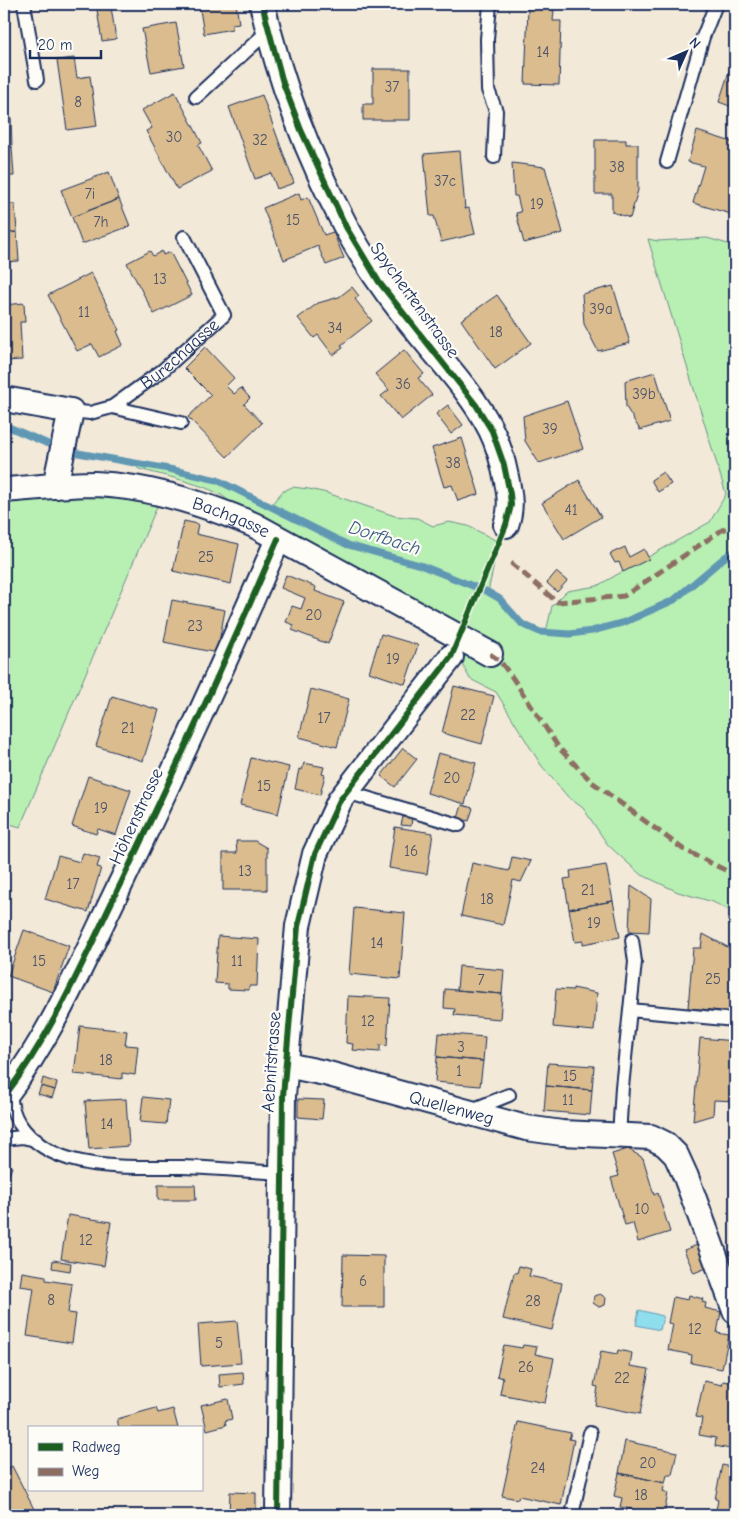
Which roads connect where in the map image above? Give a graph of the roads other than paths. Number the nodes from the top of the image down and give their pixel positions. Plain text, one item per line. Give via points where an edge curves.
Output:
1 (24, 4) edge
2 (262, 4) edge
3 (490, 4) edge
4 (716, 4) edge
5 (268, 31) junction
6 (37, 80) dead end
7 (196, 97) dead end
8 (494, 157) dead end
9 (668, 162) dead end
10 (184, 237) dead end
11 (4, 399) edge
12 (112, 407) junction
13 (69, 421) junction
14 (181, 424) dead end
15 (55, 486) junction
16 (4, 490) edge
17 (506, 526) dead end
18 (278, 539) junction
19 (490, 654) dead end
20 (451, 658) dead end
21 (346, 792) junction
22 (459, 825) dead end
23 (632, 940) dead end
24 (630, 1010) junction
25 (735, 1020) edge
26 (286, 1065) junction
27 (6, 1093) edge
28 (509, 1096) dead end
29 (464, 1112) junction
30 (619, 1137) junction
31 (4, 1139) edge
32 (36, 1140) junction
33 (281, 1173) junction
34 (735, 1311) edge
35 (590, 1433) dead end
36 (278, 1515) edge
37 (572, 1515) edge

1 - 6 lane
2 - 5 street, Spychertenstrasse
3 - 8 lane via 486,39 488,90 496,111
4 - 9 lane via 703,37
5 - 7 lane
5 - 17 street, Spychertenstrasse via 282,83 346,227 379,282 476,405 492,431 510,494
10 - 12 lane, Burechgasse via 224,315 163,370
11 - 13 street, Burechgasse
12 - 13 lane, Burechgasse
12 - 14 lane, Burechgasse
13 - 15 street
15 - 16 street, Bachgasse
15 - 18 street, Bachgasse via 96,484 145,491 231,515
18 - 19 street, Bachgasse
18 - 27 street, Höhenstrasse via 70,990 32,1057
20 - 21 street, Aebnitstrasse
21 - 22 lane
21 - 26 street, Aebnitstrasse via 328,823 316,854 298,926
23 - 24 lane via 635,962
24 - 25 lane
24 - 30 lane
26 - 29 street, Quellenweg
26 - 33 street, Aebnitstrasse via 282,1096
27 - 32 lane, Höhenstrasse via 19,1123
28 - 29 lane
29 - 30 street, Quellenweg via 562,1134
30 - 34 street, Quellenweg via 651,1137 676,1155
31 - 32 lane
32 - 33 lane, Höhenstrasse via 60,1155 90,1163
33 - 36 street, Aebnitstrasse
35 - 37 lane

